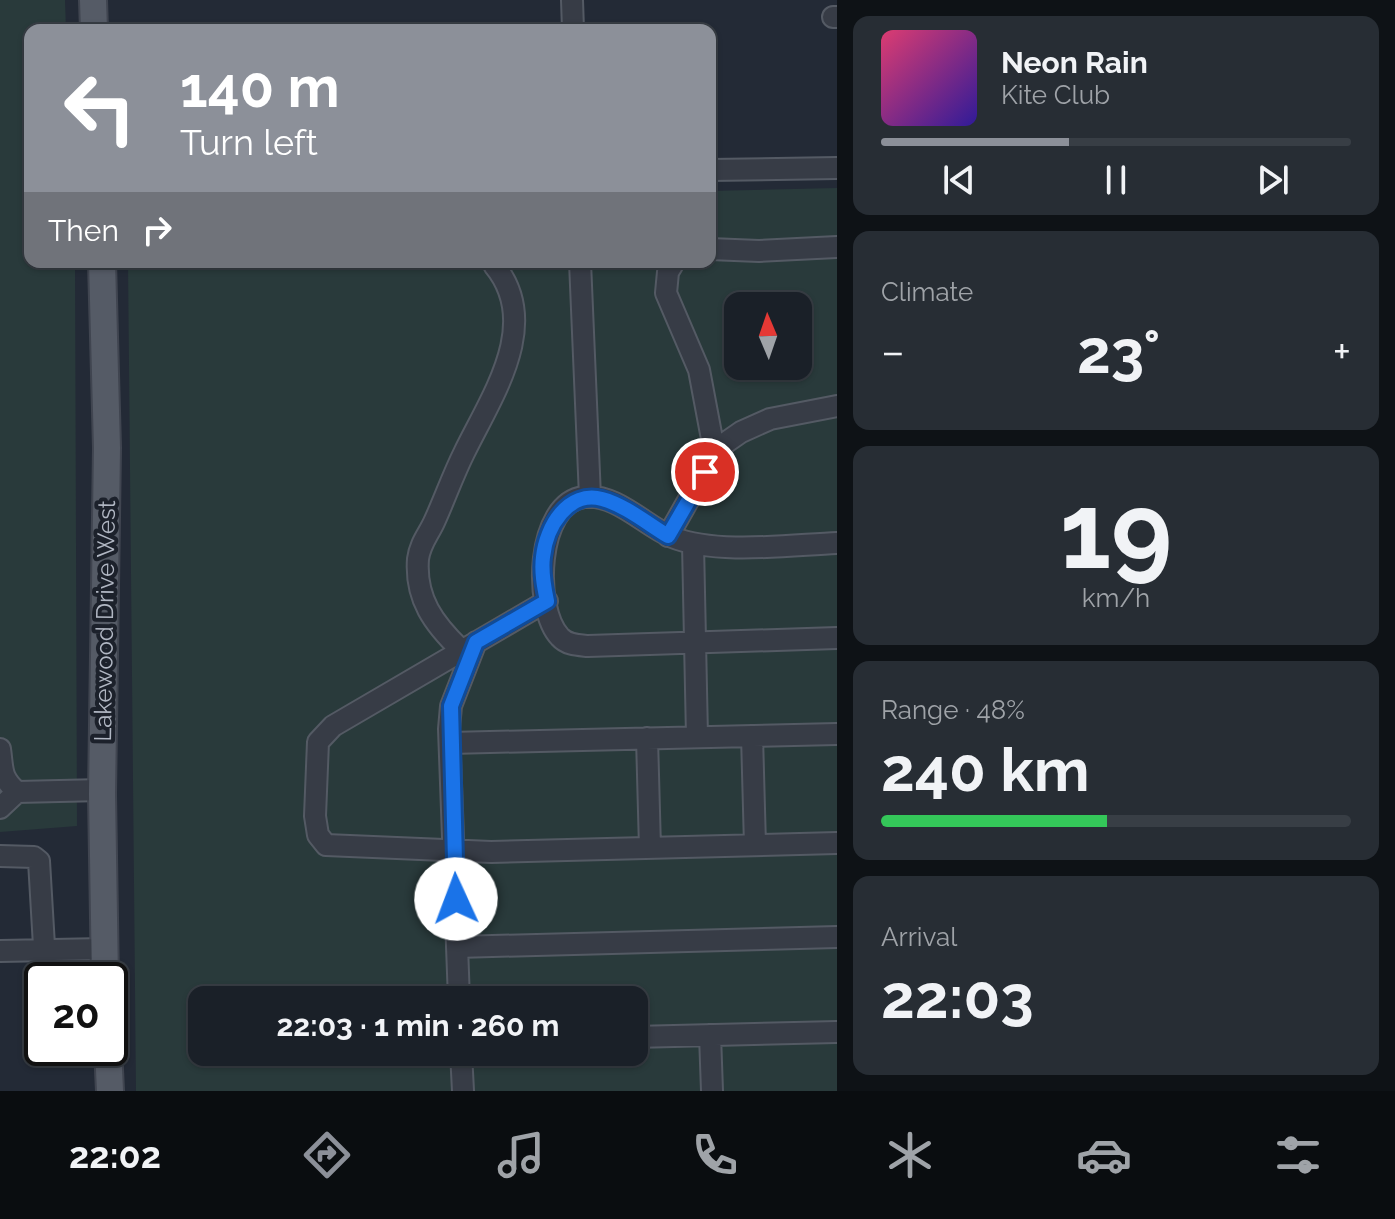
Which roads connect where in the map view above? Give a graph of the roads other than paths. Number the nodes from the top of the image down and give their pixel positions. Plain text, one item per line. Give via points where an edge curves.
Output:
1 (93, 0) edge
2 (572, 0) edge
3 (94, 24) edge
4 (573, 24) edge
5 (837, 168) edge
6 (716, 170) edge
7 (837, 247) edge
8 (716, 249) edge
9 (102, 268) edge
10 (496, 268) edge
11 (580, 268) edge
12 (670, 268) edge
13 (837, 406) edge
14 (718, 448) junction
15 (590, 497) junction
16 (668, 536) junction
17 (837, 543) edge
18 (693, 544) junction
19 (547, 601) junction
20 (837, 638) edge
21 (695, 643) junction
22 (468, 646) junction
23 (837, 734) edge
24 (752, 736) junction
25 (697, 737) junction
26 (647, 738) junction
27 (450, 743) junction
28 (0, 749) edge
29 (102, 790) junction
30 (17, 792) junction
31 (0, 808) edge
32 (837, 843) edge
33 (755, 845) junction
34 (650, 848) junction
35 (454, 850) junction
36 (0, 856) edge
37 (837, 937) edge
38 (457, 947) junction
39 (104, 949) junction
40 (44, 950) junction
41 (0, 951) edge
42 (45, 962) edge
43 (104, 962) edge
44 (458, 986) edge
45 (837, 1032) edge
46 (710, 1035) junction
47 (648, 1037) edge
48 (109, 1066) edge
49 (462, 1066) edge
50 (110, 1091) edge
51 (463, 1091) edge
52 (712, 1091) edge

1 - 3 main road
2 - 4 street
5 - 6 street
7 - 8 street
9 - 29 main road, Lakewood Drive West via 107,448
10 - 22 street via 512,313 510,355 418,558 419,582 436,626
11 - 15 street
12 - 14 street via 666,293 699,370
13 - 14 street via 770,419
14 - 16 street
15 - 16 street via 617,505
15 - 19 street via 566,507 549,536 542,560
16 - 18 street
17 - 18 street
18 - 21 street
19 - 21 street via 558,635 568,643
19 - 22 street
20 - 21 street
21 - 25 street
22 - 27 street via 451,706
22 - 35 street via 333,726 318,742 316,762 315,816 326,845
23 - 24 street
24 - 25 street
24 - 33 street
25 - 26 street
26 - 27 street
26 - 34 street
27 - 35 street
28 - 30 street via 1,772
29 - 30 street
29 - 39 main road, Lakewood Drive West
30 - 31 street
32 - 33 street
33 - 34 street
34 - 35 street
35 - 38 street
36 - 40 street via 39,861
37 - 38 street
38 - 44 street
39 - 40 street
39 - 43 main road, Lakewood Drive West
40 - 41 street
40 - 42 street
45 - 46 street
46 - 47 street
46 - 52 street
48 - 50 main road
49 - 51 street

